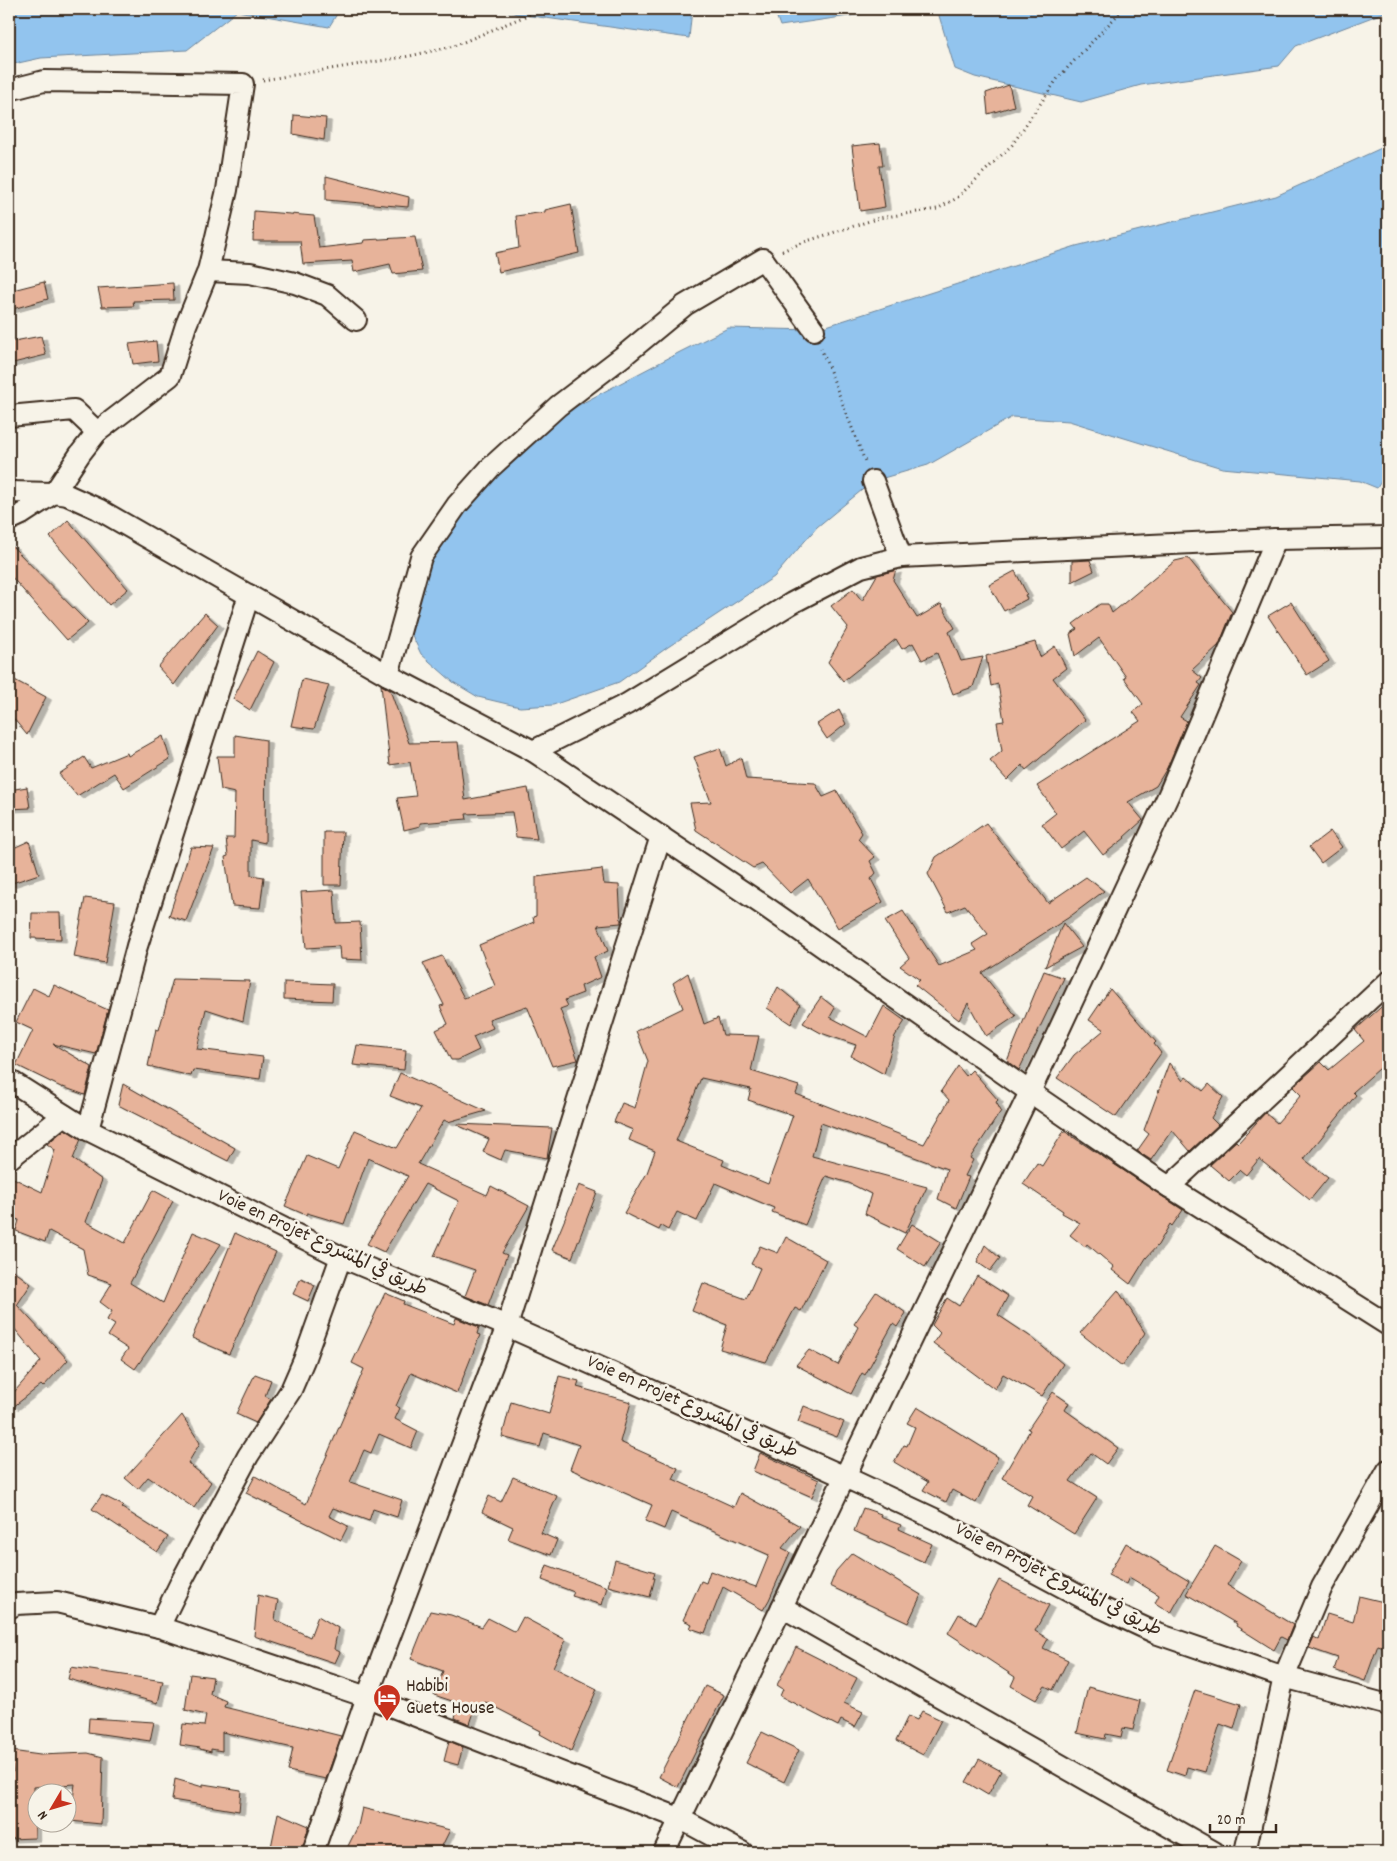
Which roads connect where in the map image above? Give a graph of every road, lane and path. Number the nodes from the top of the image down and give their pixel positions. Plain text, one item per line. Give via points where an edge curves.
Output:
1 (542, 9) edge
2 (1123, 9) edge
3 (242, 84) junction
4 (9, 90) edge
5 (763, 259) junction
6 (208, 271) junction
7 (356, 320) dead end
8 (814, 330) joint
9 (9, 416) edge
10 (97, 432) junction
11 (873, 481) joint
12 (9, 492) edge
13 (54, 493) junction
14 (9, 520) edge
15 (1388, 537) edge
16 (1276, 539) junction
17 (901, 557) junction
18 (249, 595) junction
19 (388, 675) junction
20 (533, 751) junction
21 (662, 836) junction
22 (1388, 982) edge
23 (9, 1080) edge
24 (1030, 1092) junction
25 (64, 1115) junction
26 (88, 1130) junction
27 (9, 1158) edge
28 (1169, 1186) junction
29 (341, 1257) junction
30 (1388, 1325) edge
31 (507, 1326) junction
32 (1388, 1470) edge
33 (845, 1477) junction
34 (782, 1607) junction
35 (9, 1608) edge
36 (160, 1627) junction
37 (1284, 1677) junction
38 (366, 1697) junction
39 (1388, 1705) edge
40 (679, 1818) junction
41 (313, 1852) edge
42 (664, 1852) edge
43 (742, 1852) edge
44 (1214, 1852) edge
45 (1245, 1852) edge

1 - 3 path via 454,46
2 - 5 path via 1058,78 1012,145 957,198 938,209 879,218
3 - 4 street via 44,81
3 - 6 street via 227,190
5 - 8 street
5 - 19 street via 685,305 558,406 490,468 456,505 421,557
6 - 7 street via 250,273 295,284 326,295
6 - 10 street via 170,376
8 - 11 path
9 - 10 street via 74,410
10 - 13 street
11 - 17 street
12 - 13 street
13 - 14 street
13 - 18 street via 67,495 98,509
15 - 16 street
16 - 17 street
16 - 24 street via 1169,794
17 - 20 street via 861,567 792,603 627,704
18 - 19 street
18 - 26 street via 137,946
19 - 20 street
20 - 21 street
21 - 24 street
21 - 31 street
22 - 28 street
23 - 25 street, Voie en Projet طريق في المشروع
24 - 28 street
24 - 33 street
25 - 26 street, Voie en Projet طريق في المشروع
25 - 27 street
26 - 29 street, Voie en Projet طريق في المشروع
28 - 30 street
29 - 31 street, Voie en Projet طريق في المشروع
29 - 36 street via 291,1390 248,1456
31 - 33 street, Voie en Projet طريق في المشروع
31 - 38 street
32 - 37 street via 1322,1587
33 - 34 street
33 - 37 street, Voie en Projet طريق في المشروع via 937,1520 1158,1634
34 - 40 street
34 - 44 street
35 - 36 street via 16,1604 57,1602
36 - 38 street
37 - 39 street, Voie en Projet طريق في المشروع
37 - 45 street
38 - 40 street
38 - 41 street
40 - 42 street
40 - 43 street

